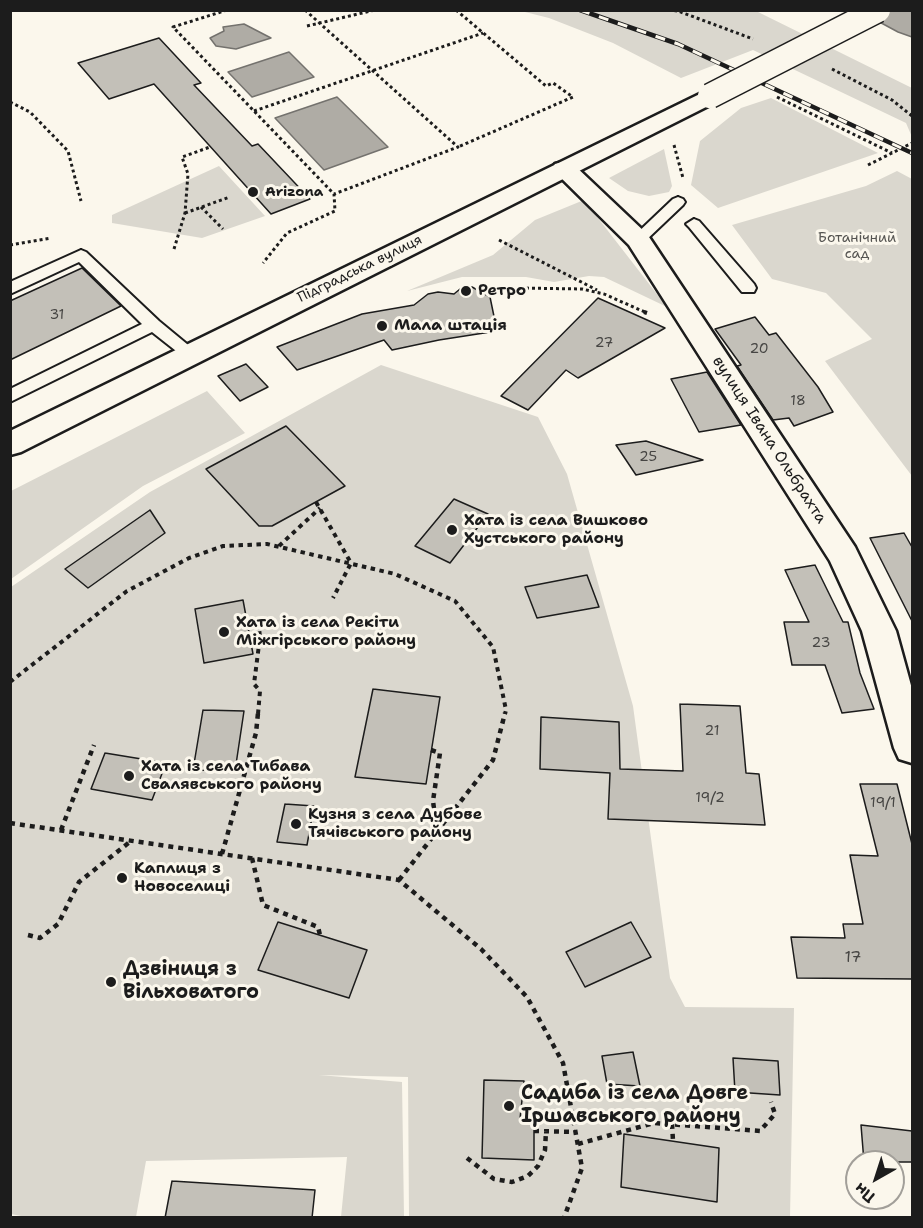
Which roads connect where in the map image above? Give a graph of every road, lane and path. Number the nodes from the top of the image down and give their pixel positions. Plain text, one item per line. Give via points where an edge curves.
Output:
1 (227, 10) edge
2 (305, 10) edge
3 (375, 10) edge
4 (456, 10) edge
5 (878, 10) edge
6 (319, 23) junction
7 (307, 26) dead end
8 (483, 33) junction
9 (373, 71) junction
10 (776, 96) dead end
11 (10, 102) edge
12 (254, 111) junction
13 (673, 142) dead end
14 (912, 143) edge
15 (210, 147) dead end
16 (458, 147) junction
17 (892, 153) junction
18 (868, 165) dead end
19 (564, 169) junction
20 (334, 194) junction
21 (230, 197) dead end
22 (81, 201) dead end
23 (678, 202) joint
24 (201, 207) junction
25 (185, 213) junction
26 (694, 224) dead end
27 (223, 229) dead end
28 (51, 238) dead end
29 (500, 240) dead end
30 (638, 240) junction
31 (10, 245) edge
32 (174, 249) dead end
33 (263, 263) dead end
34 (520, 288) dead end
35 (748, 288) dead end
36 (10, 290) edge
37 (604, 294) junction
38 (694, 324) junction
39 (153, 325) junction
40 (191, 354) junction
41 (10, 396) edge
42 (10, 444) edge
43 (316, 502) dead end
44 (320, 508) junction
45 (279, 547) junction
46 (351, 563) junction
47 (333, 598) dead end
48 (258, 619) dead end
49 (10, 682) edge
50 (94, 745) dead end
51 (912, 748) edge
52 (431, 750) dead end
53 (10, 823) edge
54 (61, 830) junction
55 (437, 832) junction
56 (131, 840) junction
57 (222, 854) junction
58 (252, 858) junction
59 (399, 880) junction
60 (28, 935) dead end
61 (320, 935) dead end
62 (771, 1102) dead end
63 (672, 1124) junction
64 (534, 1131) dead end
65 (546, 1131) junction
66 (576, 1132) junction
67 (673, 1142) dead end
68 (578, 1144) junction
69 (467, 1158) dead end
70 (564, 1218) edge

1 - 12 path via 173,27
2 - 6 path
3 - 6 path
4 - 8 path
5 - 19 main road, Підградська вулиця, bridge
6 - 7 path
6 - 9 path
8 - 9 path
8 - 16 path via 546,86 553,83 573,97
9 - 12 path
9 - 16 path
10 - 17 path
11 - 22 path via 30,112 69,151
12 - 20 path
13 - 23 path via 684,180
14 - 17 path
15 - 25 path via 182,157 188,174
16 - 20 path
17 - 18 path
19 - 30 main road, вулиця Івана Ольбрахта
19 - 40 main road, Підградська вулиця
20 - 33 path via 335,211 287,233
21 - 24 path
23 - 30 lane
24 - 25 path
24 - 27 path
25 - 32 path
26 - 35 lane
28 - 31 path
29 - 37 path
30 - 38 main road, вулиця Івана Ольбрахта
34 - 37 path via 582,289
36 - 39 lane via 81,255
37 - 38 path via 663,318
38 - 51 main road, вулиця Івана Ольбрахта via 843,556 879,631
39 - 40 lane
39 - 41 lane
40 - 42 main road, Підградська вулиця
43 - 44 path
44 - 45 path
44 - 46 path
45 - 46 path
45 - 49 path via 224,546 189,558 127,591
46 - 47 path
46 - 55 path via 395,574 455,601 493,647 506,710 493,760
48 - 57 path via 260,637 254,684 260,691 256,734
50 - 54 path
52 - 55 path via 440,753 433,801
53 - 54 path
54 - 56 path
55 - 59 path
56 - 57 path
56 - 60 path via 79,882 58,924 40,938
57 - 58 path
58 - 59 path
58 - 61 path via 263,905 318,927
59 - 66 path via 481,949 527,997 563,1063
62 - 63 path via 775,1114 760,1131
63 - 67 path
63 - 68 path via 654,1123
64 - 65 path
65 - 66 path
65 - 69 path via 545,1150 538,1166 528,1176 512,1182 494,1179
66 - 68 path
68 - 70 path via 582,1168

